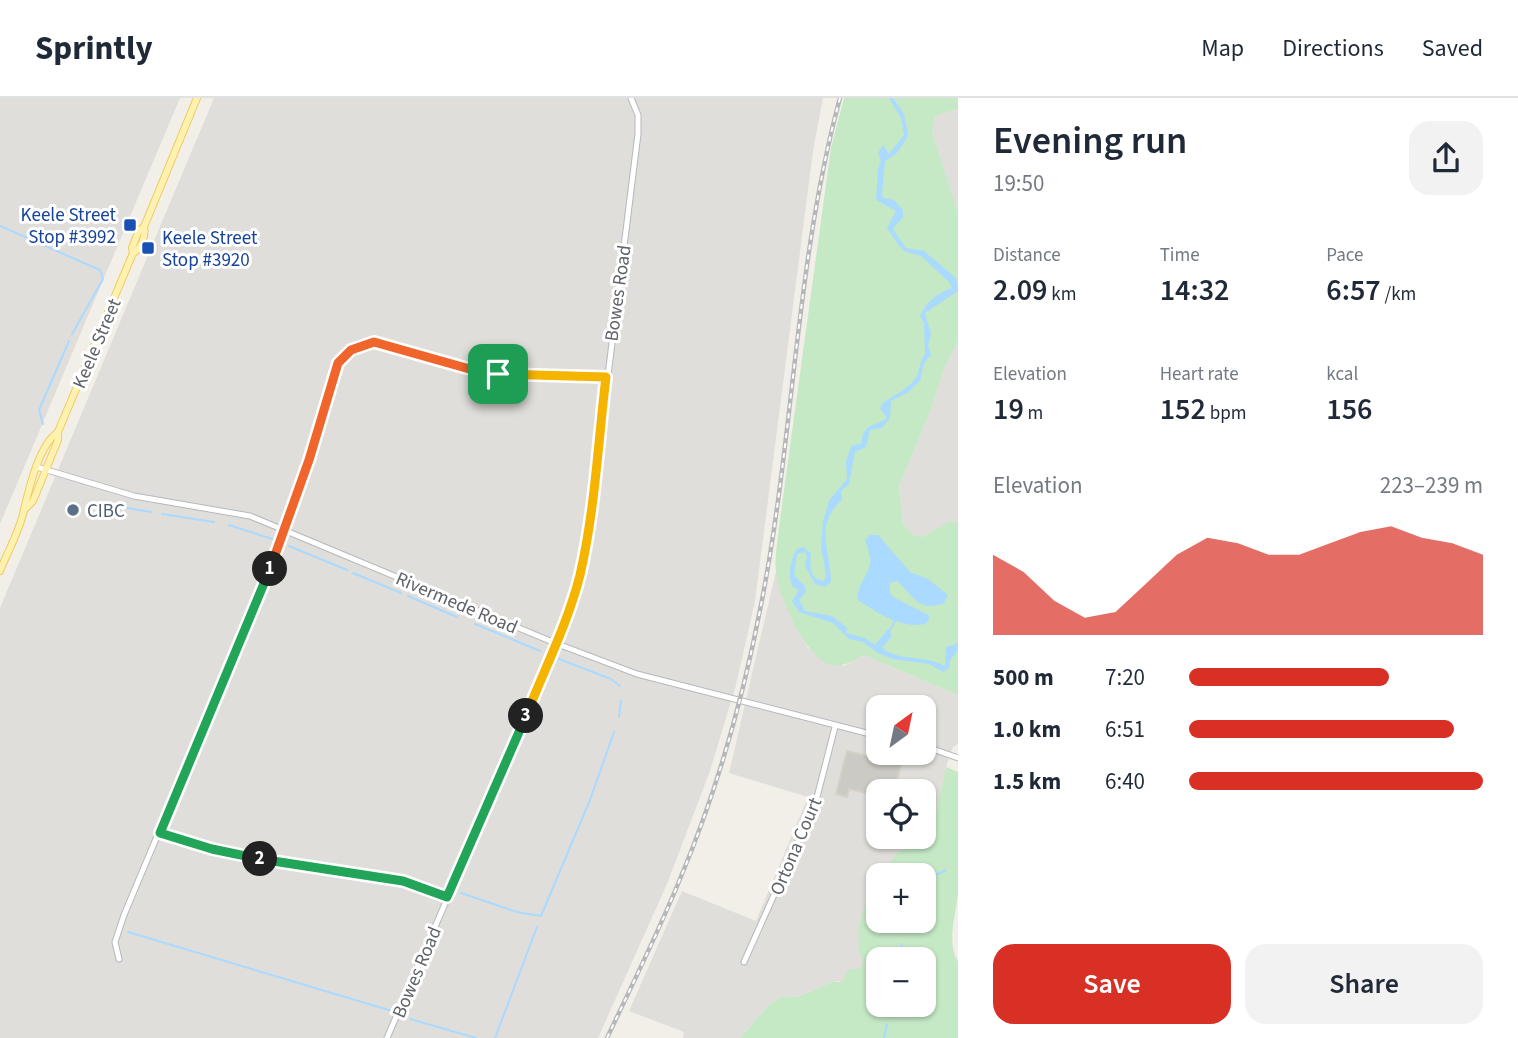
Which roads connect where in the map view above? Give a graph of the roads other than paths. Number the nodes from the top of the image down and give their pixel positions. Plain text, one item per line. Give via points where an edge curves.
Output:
1 (197, 98) edge
2 (631, 98) edge
3 (606, 377) junction
4 (58, 432) junction
5 (37, 467) junction
6 (45, 470) junction
7 (24, 510) junction
8 (286, 529) junction
9 (0, 571) edge
10 (555, 643) junction
11 (835, 727) junction
12 (866, 733) edge
13 (936, 750) edge
14 (958, 758) edge
15 (160, 833) junction
16 (447, 897) junction
17 (119, 959) dead end
18 (744, 962) dead end
19 (387, 1038) edge

1 - 4 main road, Keele Street via 139,250 133,254
2 - 3 street, Bowes Road via 639,134
3 - 8 street via 488,373 374,342 357,347 338,363
3 - 10 street, Bowes Road via 583,558
4 - 5 main road, Keele Street via 50,438
4 - 6 main road, Keele Street
5 - 6 street, Rivermede Road
5 - 7 main road, Keele Street
6 - 7 main road, Keele Street via 33,501
6 - 8 street, Rivermede Road via 134,496 235,512
7 - 9 main road, Keele Street
8 - 10 street, Rivermede Road
8 - 15 street
10 - 11 street, Rivermede Road via 637,674
10 - 16 street, Bowes Road
11 - 12 street, Rivermede Road
11 - 18 street, Ortona Court via 816,801
13 - 14 street
15 - 16 street via 252,858 403,881
15 - 17 street via 115,942
16 - 19 street, Bowes Road

